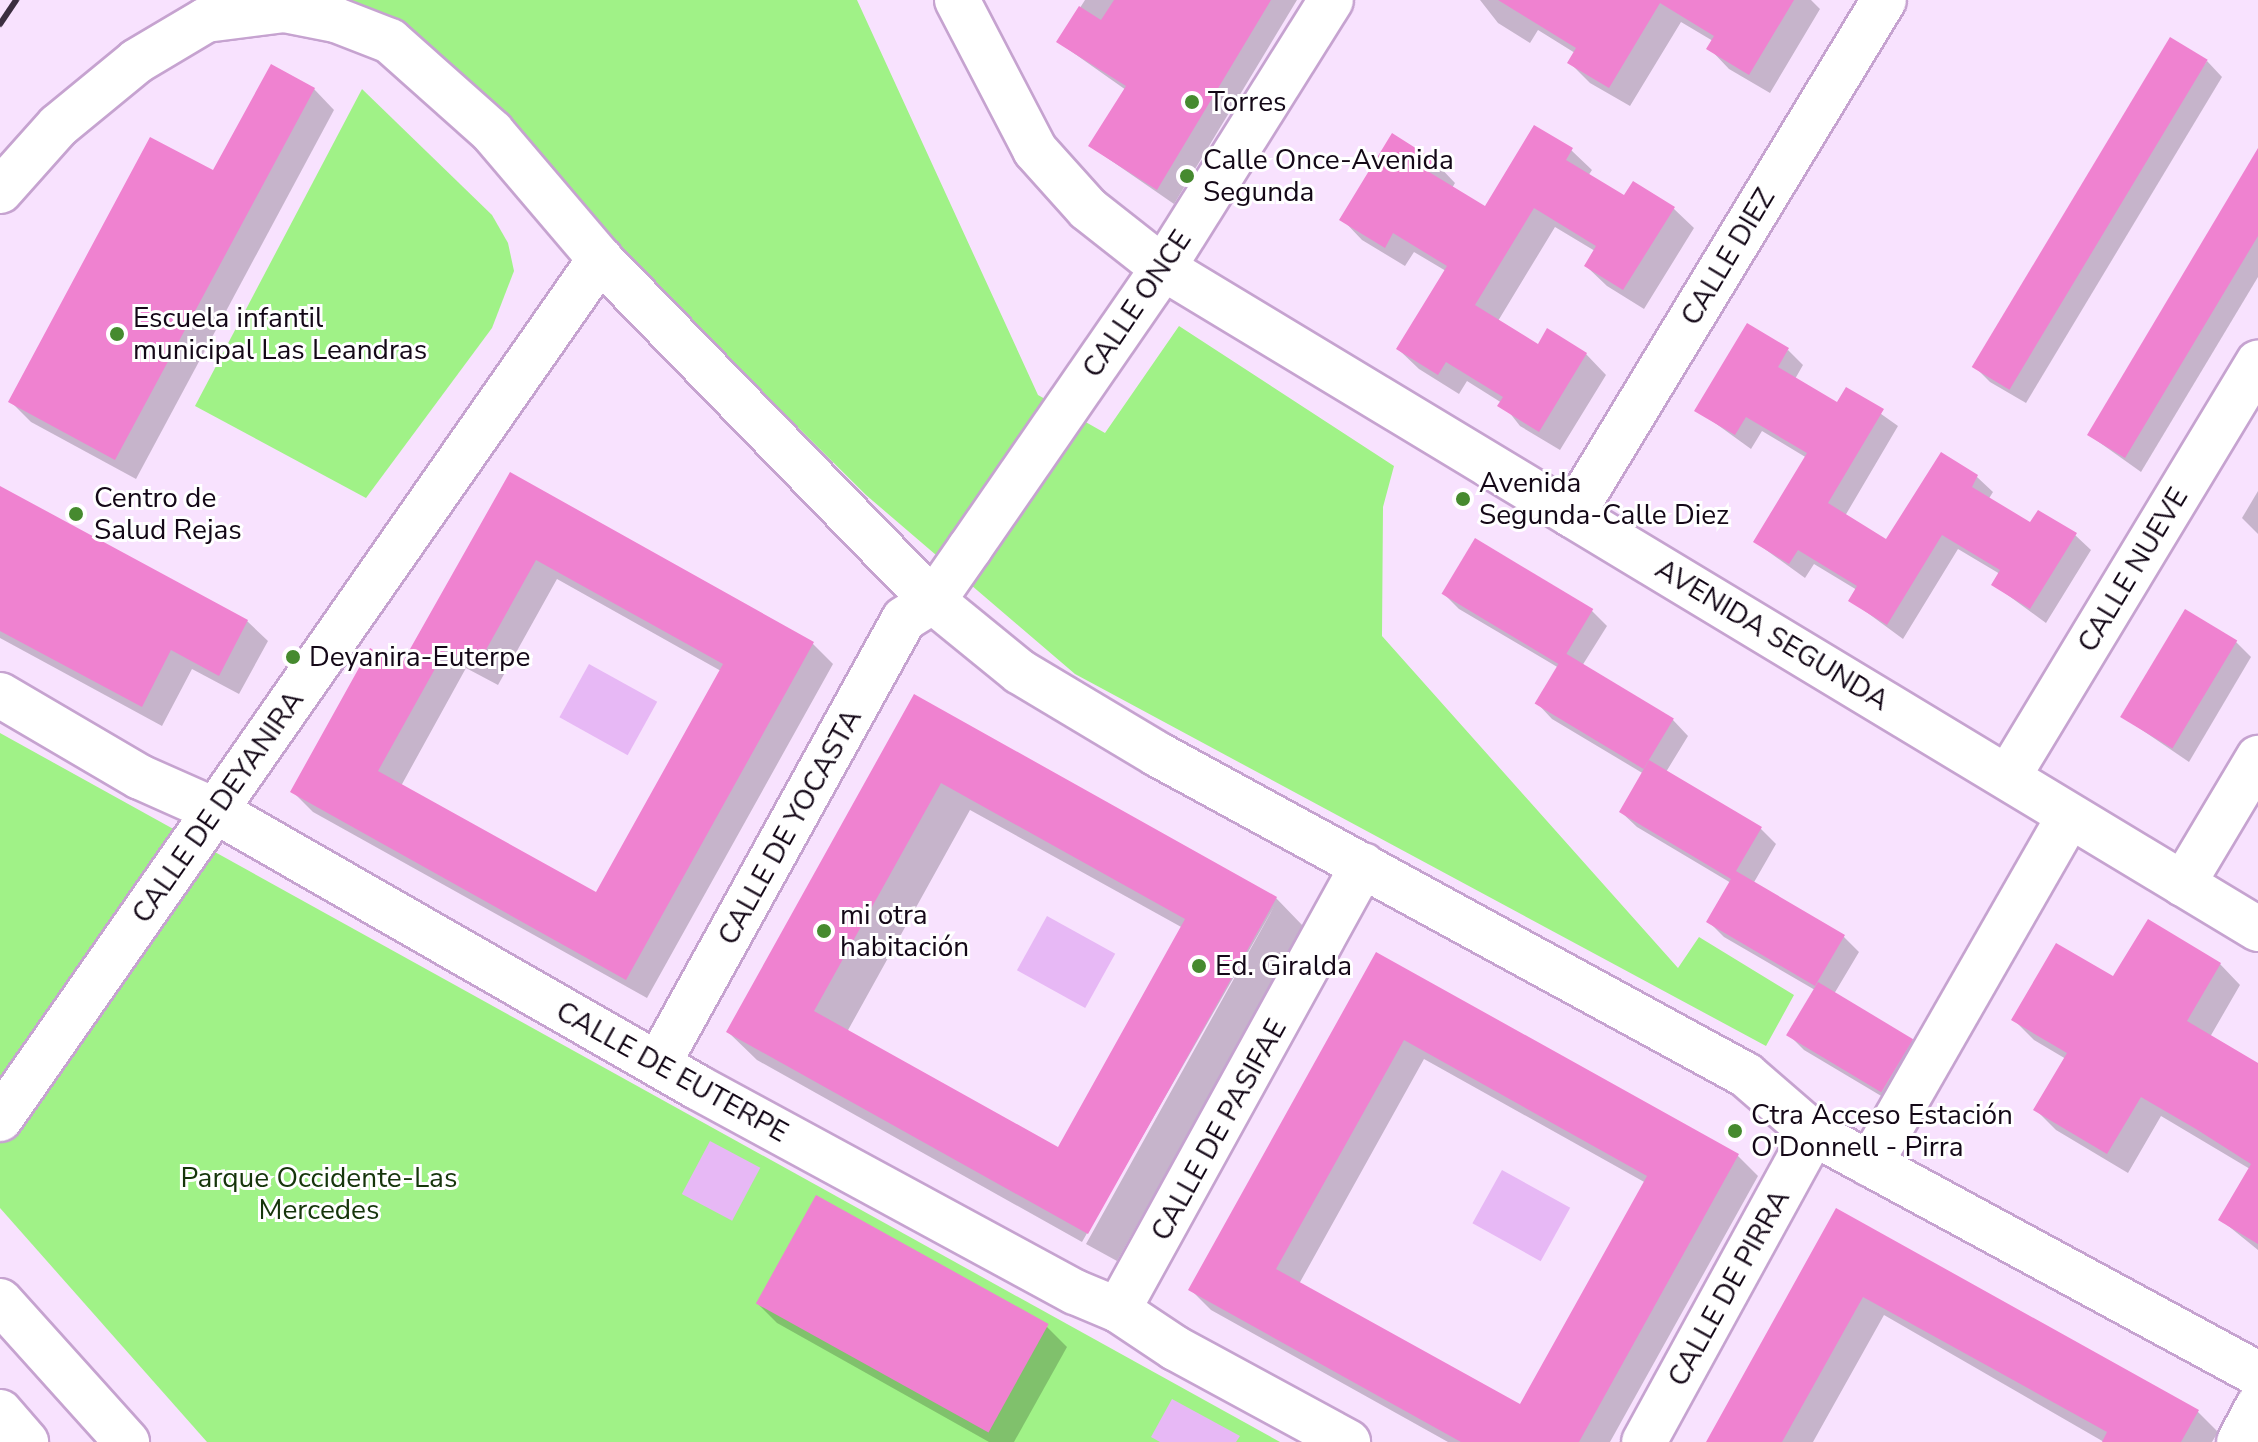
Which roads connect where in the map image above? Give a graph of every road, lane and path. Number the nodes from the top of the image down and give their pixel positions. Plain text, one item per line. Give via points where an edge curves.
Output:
1 (957, 0) edge
2 (1331, 0) edge
3 (1884, 0) edge
4 (0, 191) edge
5 (600, 259) junction
6 (1163, 268) junction
7 (2258, 362) edge
8 (1572, 515) junction
9 (933, 601) junction
10 (0, 695) edge
11 (2258, 758) edge
12 (2008, 777) junction
13 (214, 810) junction
14 (2069, 817) junction
15 (1363, 865) junction
16 (2183, 884) junction
17 (2258, 929) edge
18 (658, 1064) junction
19 (0, 1119) edge
20 (1813, 1133) junction
21 (1870, 1164) junction
22 (0, 1285) edge
23 (0, 1301) edge
24 (1118, 1310) junction
25 (2258, 1374) edge
26 (83, 1393) junction
27 (2258, 1406) edge
28 (0, 1412) edge
29 (26, 1442) edge
30 (127, 1442) edge
31 (1348, 1442) edge
32 (1644, 1442) edge
33 (2239, 1442) edge

1 - 6 main road, AVENIDA SEGUNDA via 1035,150 1088,209
2 - 6 main road, CALLE ONCE
3 - 8 main road, CALLE DIEZ
4 - 5 main road via 58,126 137,61 206,20 284,10 336,20 390,41 492,132
5 - 9 main road
5 - 13 main road, CALLE DE DEYANIRA
6 - 8 main road, AVENIDA SEGUNDA
6 - 9 main road, CALLE ONCE
7 - 12 main road, CALLE NUEVE
8 - 12 main road, AVENIDA SEGUNDA
9 - 15 main road via 1020,672
9 - 18 main road, CALLE DE YOCASTA via 904,619
10 - 13 main road, CALLE DE EUTERPE via 140,777
11 - 16 main road
12 - 14 main road, AVENIDA SEGUNDA
13 - 18 main road, CALLE DE EUTERPE
13 - 19 main road, CALLE DE DEYANIRA
14 - 16 main road, AVENIDA SEGUNDA
14 - 21 main road
15 - 20 main road via 1746,1075
15 - 24 main road, CALLE DE PASIFAE
16 - 17 main road, AVENIDA SEGUNDA
18 - 24 main road, CALLE DE EUTERPE via 1075,1292
20 - 21 main road
20 - 32 main road, CALLE DE PIRRA
21 - 25 main road
22 - 26 main road
23 - 26 main road
24 - 31 main road, CALLE DE EUTERPE via 1175,1348
26 - 30 main road
27 - 33 main road
28 - 29 main road

